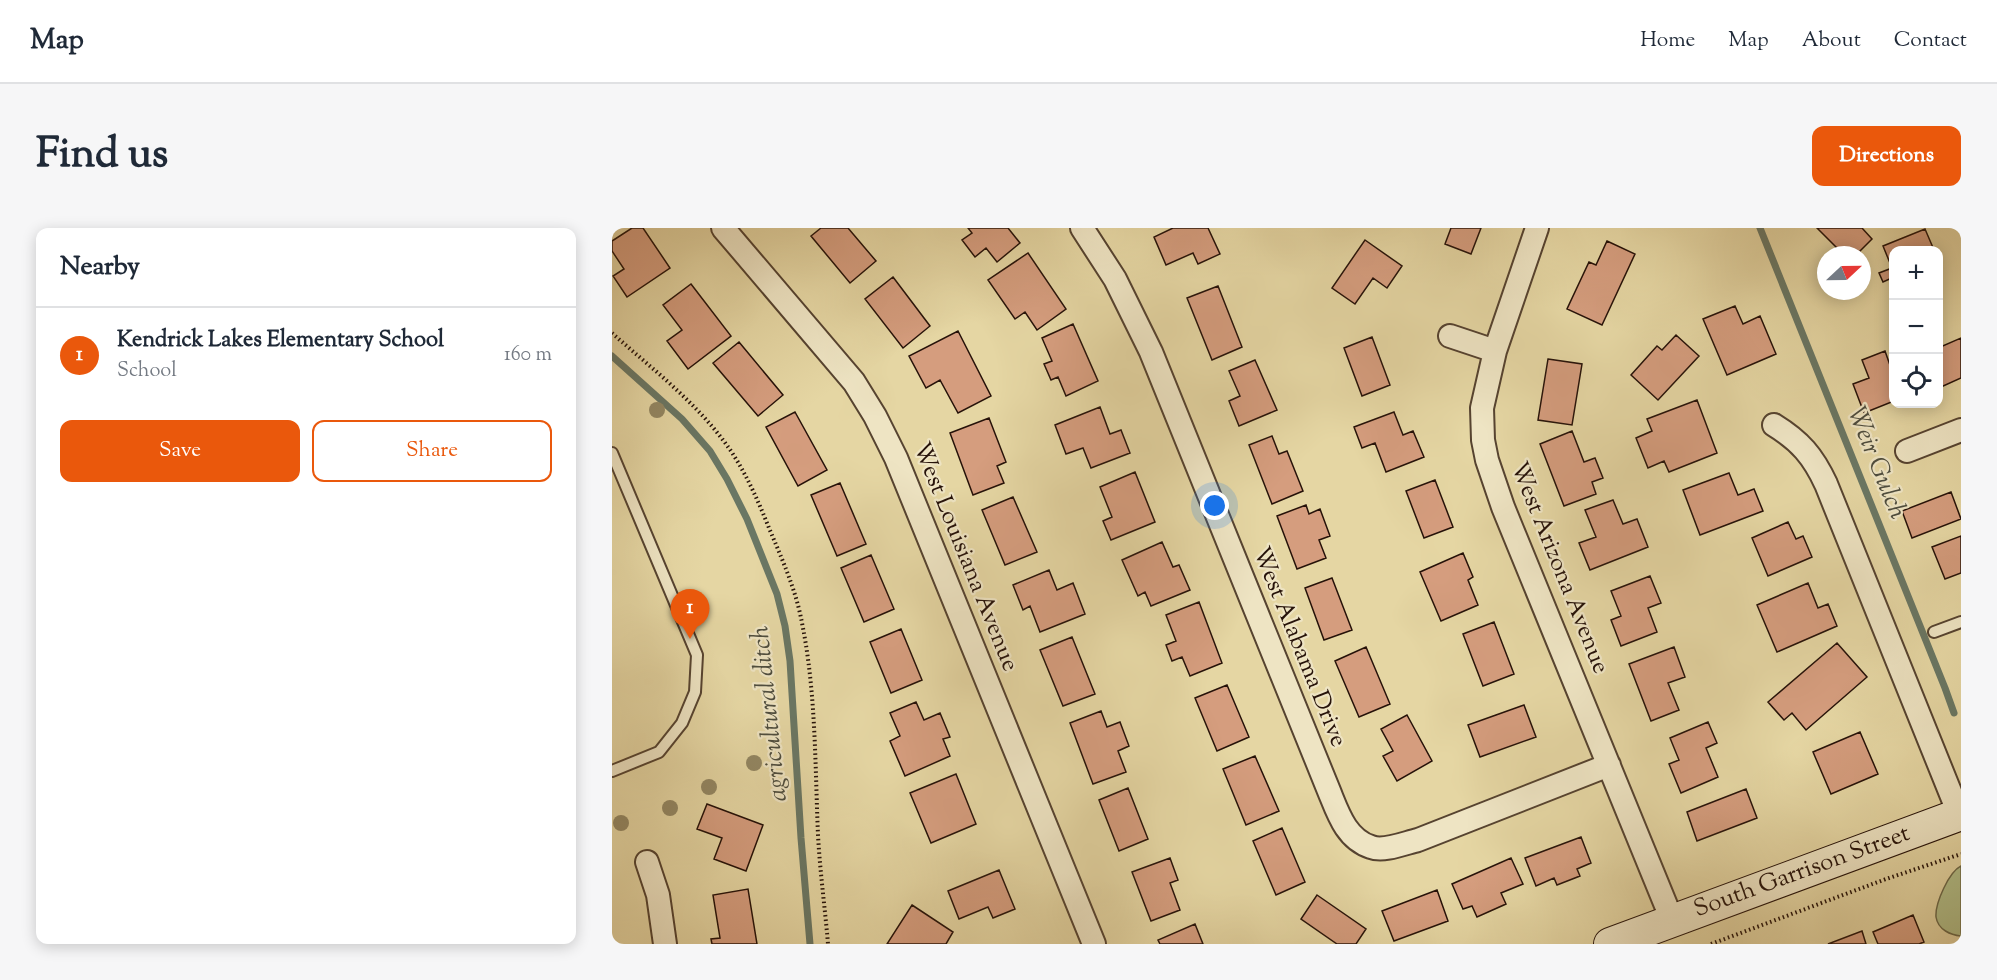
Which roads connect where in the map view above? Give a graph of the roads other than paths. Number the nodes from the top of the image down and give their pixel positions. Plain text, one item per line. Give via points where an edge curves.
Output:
1 (723, 228) edge
2 (1082, 228) edge
3 (1538, 228) edge
4 (1450, 336) dead end
5 (1495, 351) junction
6 (1774, 425) dead end
7 (1961, 430) edge
8 (1907, 451) dead end
9 (612, 453) edge
10 (1961, 622) edge
11 (1934, 633) dead end
12 (1610, 765) junction
13 (612, 771) edge
14 (1960, 814) edge
15 (647, 862) dead end
16 (1672, 920) junction
17 (665, 944) edge
18 (1094, 944) edge
19 (1610, 944) edge

1 - 18 street, West Louisiana Avenue via 836,359 876,416
2 - 12 street, West Alabama Drive via 1115,279 1151,352 1348,831 1372,848 1408,843
3 - 5 street, West Arizona Avenue
4 - 5 street
5 - 12 street, West Arizona Avenue via 1482,408 1487,460
6 - 14 street via 1802,445 1826,484
7 - 8 street
9 - 13 lane via 697,656 695,692 682,723 659,752
10 - 11 lane
12 - 16 street, West Arizona Avenue
14 - 16 main road, South Garrison Street
15 - 17 street via 658,895
16 - 19 main road, South Garrison Street

